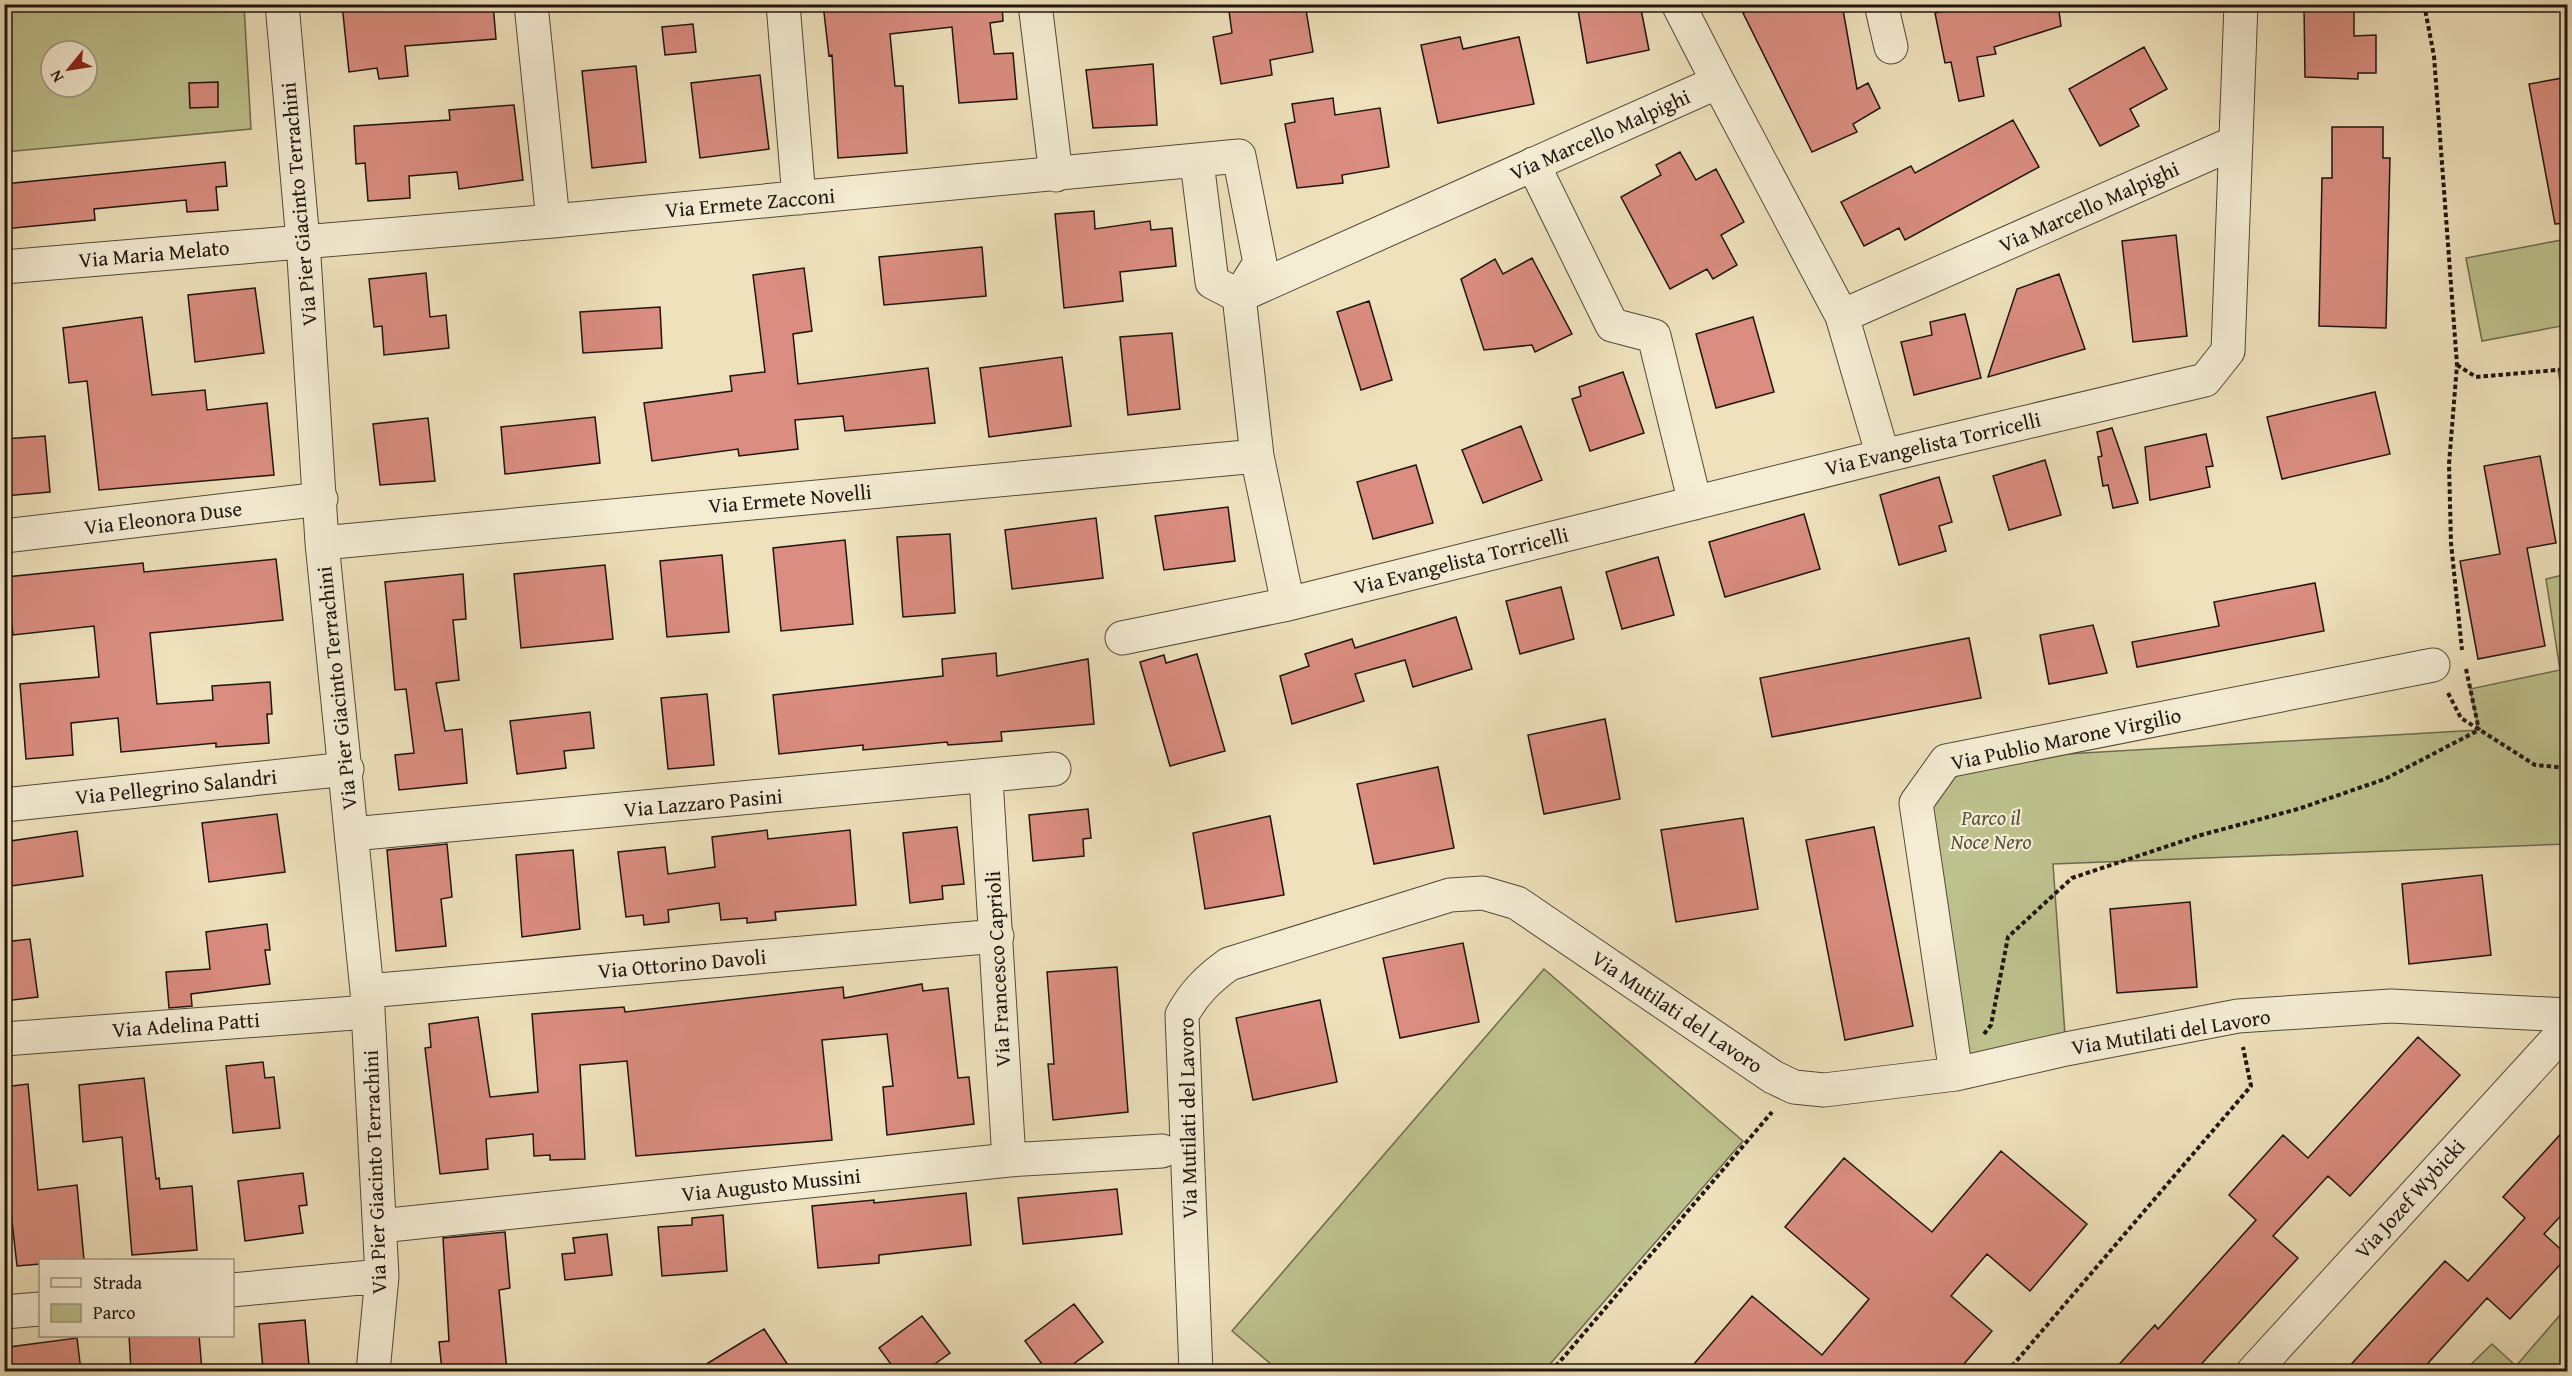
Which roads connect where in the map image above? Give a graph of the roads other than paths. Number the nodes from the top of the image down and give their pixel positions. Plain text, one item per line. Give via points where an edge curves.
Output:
1 (282, 4) edge
2 (531, 4) edge
3 (783, 4) edge
4 (1035, 4) edge
5 (1678, 4) edge
6 (1881, 4) edge
7 (2241, 4) edge
8 (1891, 47) dead end
9 (1718, 82) junction
10 (2236, 142) junction
11 (1197, 162) junction
12 (1533, 164) junction
13 (1056, 175) junction
14 (799, 198) junction
15 (553, 221) junction
16 (303, 241) junction
17 (4, 267) edge
18 (1239, 296) junction
19 (1842, 316) junction
20 (1257, 456) junction
21 (1883, 456) junction
22 (321, 499) junction
23 (1695, 503) junction
24 (4, 536) edge
25 (322, 543) junction
26 (1288, 604) junction
27 (1122, 638) dead end
28 (2433, 665) road end
29 (347, 769) junction
30 (1054, 769) dead end
31 (986, 778) junction
32 (4, 805) edge
33 (352, 834) junction
34 (997, 936) junction
35 (368, 1002) junction
36 (2568, 1015) edge
37 (2568, 1027) edge
38 (4, 1039) edge
39 (1956, 1074) junction
40 (1162, 1151) dead end
41 (1009, 1160) junction
42 (380, 1226) junction
43 (382, 1276) junction
44 (234, 1290) edge
45 (39, 1309) edge
46 (4, 1312) edge
47 (373, 1371) edge
48 (1196, 1371) edge
49 (2253, 1371) edge

1 - 16 street, Via Pier Giacinto Terrachini
2 - 15 street
3 - 14 street
4 - 13 street
5 - 9 street
6 - 8 street
7 - 10 street, Via Evangelista Torricelli
9 - 12 street, Via Marcello Malpighi
9 - 19 street
10 - 19 street, Via Marcello Malpighi
10 - 21 street, Via Evangelista Torricelli via 2228,351 2205,380
11 - 13 street, Via Ermete Zacconi
11 - 18 street via 1212,282
11 - 18 street, Via Ermete Zacconi via 1239,156 1260,263
12 - 18 street, Via Marcello Malpighi
12 - 23 street via 1612,325 1654,336
13 - 14 street, Via Ermete Zacconi
14 - 15 street, Via Ermete Zacconi
15 - 16 street, Via Ermete Zacconi
16 - 17 street, Via Maria Melato
16 - 22 street, Via Pier Giacinto Terrachini
18 - 20 street
19 - 21 street
20 - 25 street, Via Ermete Novelli
20 - 26 street
21 - 23 street, Via Evangelista Torricelli
22 - 24 street, Via Eleonora Duse
22 - 25 street, Via Pier Giacinto Terrachini
23 - 26 street, Via Evangelista Torricelli
25 - 29 street, Via Pier Giacinto Terrachini
26 - 27 street, Via Evangelista Torricelli
28 - 39 street, Via Publio Marone Virgilio via 1946,761 1916,803
29 - 32 street, Via Pellegrino Salandri
29 - 33 street, Via Pier Giacinto Terrachini
30 - 31 street, Via Lazzaro Pasini
31 - 33 street, Via Lazzaro Pasini
31 - 34 street, Via Francesco Caprioli
33 - 35 street, Via Pier Giacinto Terrachini
34 - 35 street, Via Ottorino Davoli
34 - 41 street, Via Francesco Caprioli
35 - 38 street, Via Adelina Patti
35 - 42 street, Via Pier Giacinto Terrachini
36 - 39 street, Via Mutilati del Lavoro via 2391,1006 2238,1016
37 - 49 street, Via Jozef Wybicki
39 - 48 street, Via Mutilati del Lavoro via 1824,1090 1794,1087 1773,1077 1517,903 1484,893 1450,895 1229,964 1193,995 1182,1016
40 - 41 street, Via Augusto Mussini
41 - 42 street, Via Augusto Mussini
42 - 43 street, Via Pier Giacinto Terrachini
43 - 44 street
43 - 47 street, Via Pier Giacinto Terrachini
45 - 46 street

